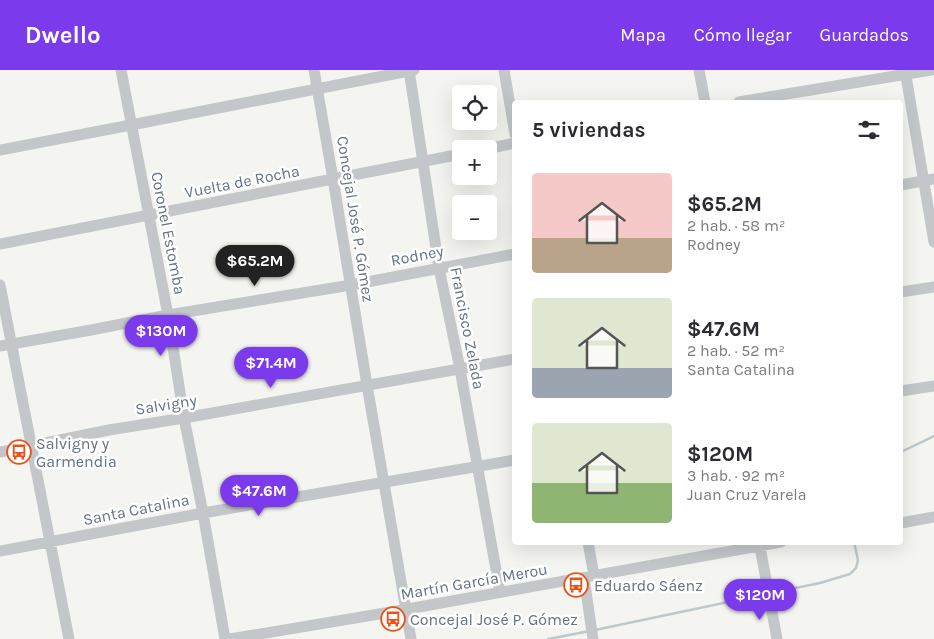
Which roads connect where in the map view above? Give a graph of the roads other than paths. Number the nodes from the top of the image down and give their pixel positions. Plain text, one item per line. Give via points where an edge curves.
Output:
1 (121, 70) edge
2 (314, 70) edge
3 (411, 70) edge
4 (504, 70) edge
5 (699, 70) edge
6 (931, 70) edge
7 (905, 72) edge
8 (317, 89) junction
9 (705, 100) edge
10 (750, 100) edge
11 (512, 117) edge
12 (131, 125) junction
13 (512, 144) edge
14 (497, 147) edge
15 (0, 150) edge
16 (452, 156) edge
17 (423, 161) junction
18 (333, 179) junction
19 (929, 179) edge
20 (903, 184) edge
21 (149, 216) junction
22 (934, 242) edge
23 (0, 244) edge
24 (512, 255) edge
25 (439, 268) junction
26 (351, 284) junction
27 (0, 285) edge
28 (934, 287) edge
29 (903, 292) edge
30 (168, 314) junction
31 (12, 343) junction
32 (0, 346) edge
33 (512, 360) edge
34 (460, 369) junction
35 (367, 385) junction
36 (934, 386) edge
37 (903, 391) edge
38 (184, 418) junction
39 (32, 446) junction
40 (0, 452) edge
41 (512, 460) edge
42 (478, 466) junction
43 (385, 483) junction
44 (203, 513) junction
45 (934, 517) edge
46 (903, 523) edge
47 (50, 542) junction
48 (588, 545) edge
49 (768, 545) edge
50 (760, 547) junction
51 (0, 551) edge
52 (589, 577) junction
53 (500, 592) junction
54 (406, 609) junction
55 (592, 633) edge
56 (69, 639) edge
57 (225, 639) edge
58 (230, 639) edge
59 (412, 639) edge
60 (776, 639) edge

1 - 12 street, Coronel Estomba
2 - 8 street, Concejal José P. Gómez
3 - 8 street
3 - 17 street, Francisco Zelada
4 - 11 street
5 - 9 street
6 - 7 street
7 - 10 street
7 - 19 street
8 - 12 street
8 - 18 street, Concejal José P. Gómez
12 - 15 street
12 - 21 street, Coronel Estomba
13 - 14 street
16 - 17 street, Vuelta de Rocha
17 - 18 street, Vuelta de Rocha
17 - 25 street, Francisco Zelada
18 - 21 street, Vuelta de Rocha
18 - 26 street, Concejal José P. Gómez
19 - 20 street
19 - 22 street
21 - 23 street, Vuelta de Rocha
21 - 30 street, Coronel Estomba
24 - 25 street, Rodney
25 - 26 street, Rodney
25 - 34 street, Francisco Zelada
26 - 30 street, Rodney
26 - 35 street, Concejal José P. Gómez
27 - 31 street
28 - 29 street
30 - 31 street, Rodney
30 - 38 street, Coronel Estomba
31 - 32 street, Rodney
31 - 39 street
33 - 34 street, Salvigny
34 - 35 street, Salvigny
34 - 42 street, Francisco Zelada
35 - 38 street, Salvigny
35 - 43 street, Concejal José P. Gómez
36 - 37 street
38 - 39 street, Salvigny
38 - 44 street, Coronel Estomba
39 - 40 street, Salvigny
39 - 47 street
41 - 42 street, Santa Catalina
42 - 43 street, Santa Catalina
42 - 53 street, Francisco Zelada
43 - 44 street, Santa Catalina
43 - 54 street, Concejal José P. Gómez
44 - 47 street, Santa Catalina
44 - 57 street, Coronel Estomba
45 - 46 street
47 - 51 street, Santa Catalina
47 - 56 street
48 - 52 street
49 - 50 street, Martín García Merou
50 - 52 street, Martín García Merou
50 - 60 street
52 - 53 street, Martín García Merou
52 - 55 street
53 - 54 street, Martín García Merou
54 - 58 street, Martín García Merou
54 - 59 street, Concejal José P. Gómez

